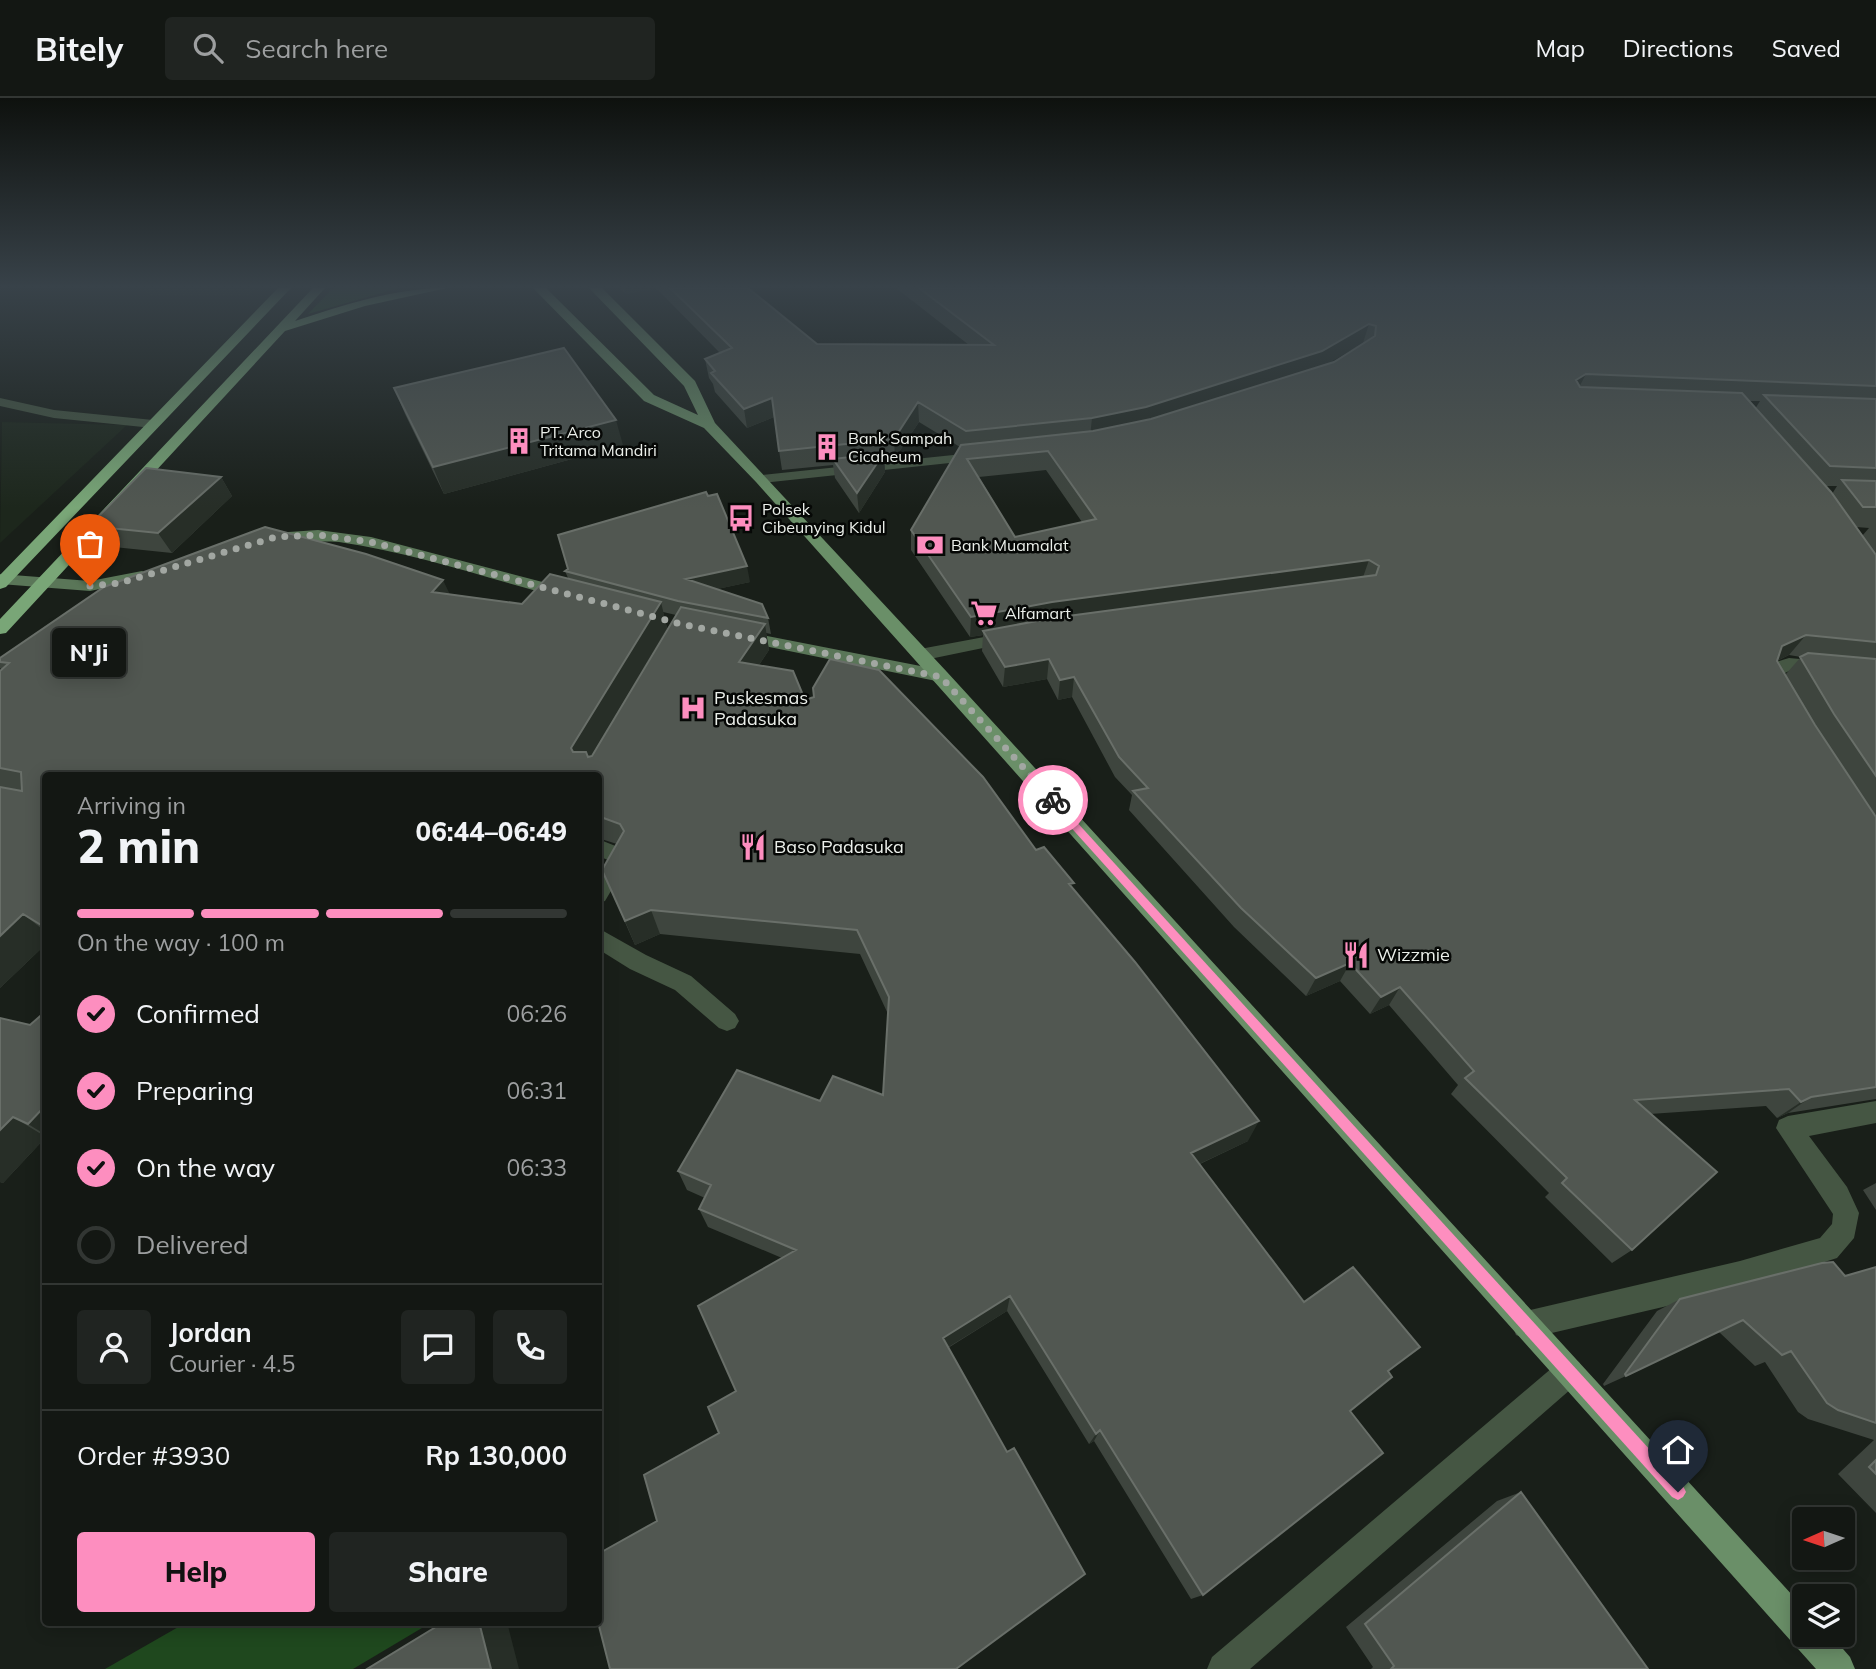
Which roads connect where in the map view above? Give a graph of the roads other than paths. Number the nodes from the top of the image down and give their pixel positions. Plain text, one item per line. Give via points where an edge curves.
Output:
1 (214, 361) edge
2 (251, 361) edge
3 (612, 361) edge
4 (668, 361) edge
5 (0, 402) edge
6 (153, 424) junction
7 (709, 425) junction
8 (996, 454) edge
9 (761, 478) junction
10 (263, 541) edge
11 (158, 571) edge
12 (1, 581) edge
13 (42, 583) junction
14 (586, 599) edge
15 (0, 629) edge
16 (722, 632) edge
17 (1024, 635) edge
18 (920, 655) junction
19 (1876, 672) edge
20 (941, 677) junction
21 (1786, 704) edge
22 (602, 849) edge
23 (602, 888) edge
24 (602, 940) edge
25 (727, 1021) dead end
26 (1876, 1112) edge
27 (1526, 1325) junction
28 (1569, 1371) junction
29 (1792, 1618) edge
30 (1818, 1647) edge
31 (1224, 1669) edge
32 (1838, 1669) edge

1 - 6 highway
2 - 13 highway
3 - 7 main road via 649,398
4 - 7 main road via 691,384
5 - 6 street via 54,414
6 - 12 highway
7 - 9 main road
8 - 9 street
9 - 18 main road
10 - 14 street via 318,535 371,542
11 - 13 street via 120,583
12 - 13 street
13 - 15 highway
16 - 20 street
17 - 18 street
18 - 20 main road
19 - 21 street via 1789,664 1779,667 1772,680
20 - 27 main road
22 - 23 street via 621,857
24 - 25 street via 682,983
26 - 27 street via 1788,1128 1846,1213 1845,1229 1828,1249 1740,1275
27 - 28 main road
28 - 29 main road
28 - 31 street
30 - 32 main road

